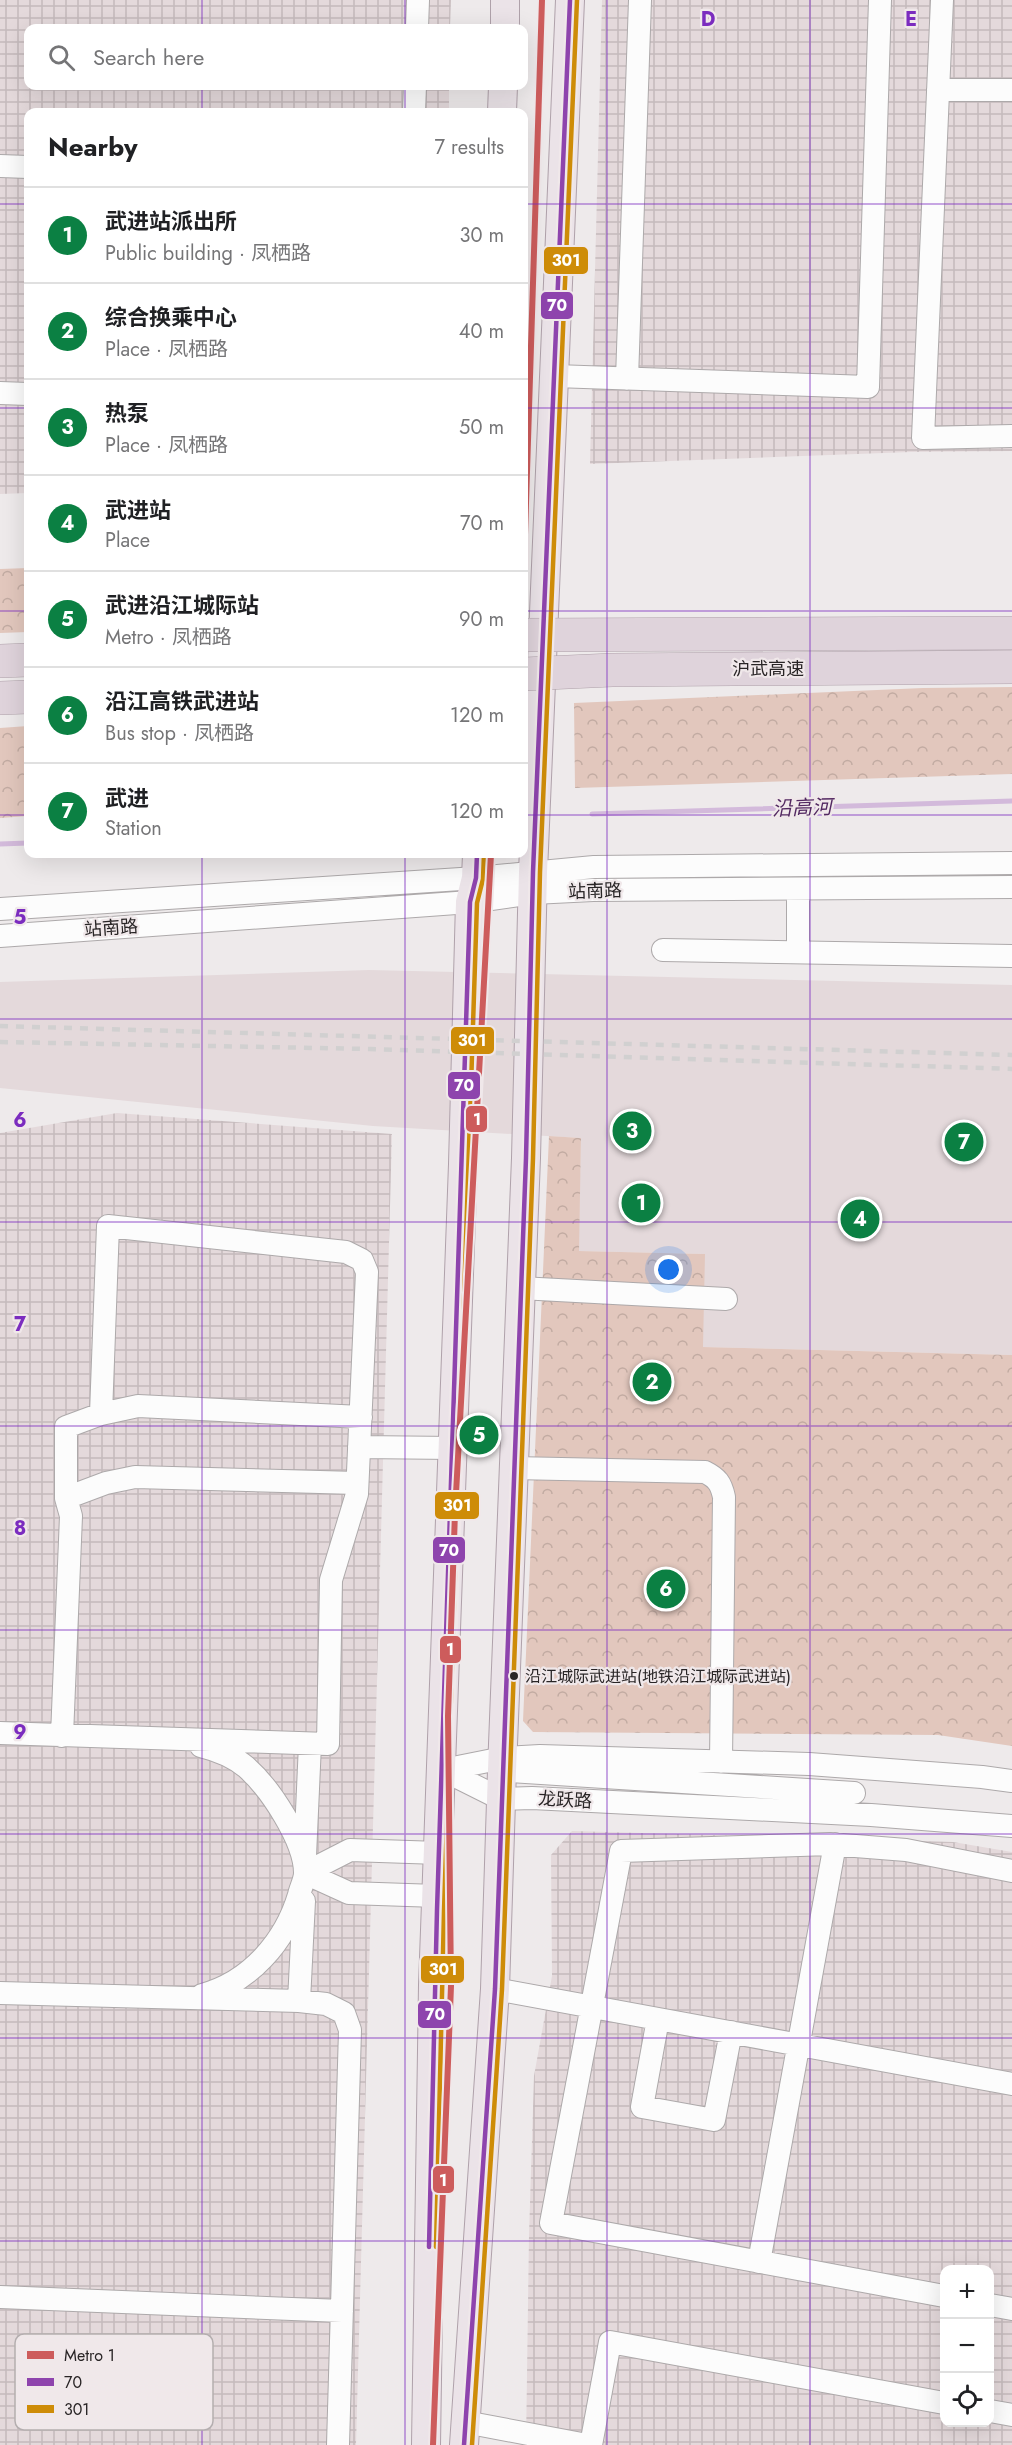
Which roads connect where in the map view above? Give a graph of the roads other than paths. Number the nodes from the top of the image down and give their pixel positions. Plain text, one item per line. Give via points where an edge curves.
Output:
1 (418, 0) edge
2 (506, 0) edge
3 (570, 0) edge
4 (640, 0) edge
5 (880, 0) edge
6 (942, 0) edge
7 (417, 24) edge
8 (505, 24) edge
9 (415, 90) edge
10 (503, 90) edge
11 (938, 90) junction
12 (1012, 90) edge
13 (414, 108) edge
14 (502, 108) edge
15 (0, 166) edge
16 (24, 167) edge
17 (555, 376) junction
18 (627, 379) junction
19 (0, 393) edge
20 (24, 394) edge
21 (1012, 436) edge
22 (1012, 633) edge
23 (528, 636) edge
24 (24, 660) edge
25 (0, 661) edge
26 (1012, 668) edge
27 (528, 674) edge
28 (24, 697) edge
29 (0, 698) edge
30 (1012, 863) edge
31 (474, 878) edge
32 (533, 882) junction
33 (1012, 887) edge
34 (798, 889) junction
35 (0, 909) edge
36 (0, 936) edge
37 (663, 950) dead end
38 (798, 952) junction
39 (1012, 956) edge
40 (520, 1288) junction
41 (726, 1299) dead end
42 (101, 1414) junction
43 (360, 1417) junction
44 (359, 1447) junction
45 (453, 1448) junction
46 (513, 1468) junction
47 (357, 1483) junction
48 (66, 1498) junction
49 (0, 1733) edge
50 (62, 1736) junction
51 (178, 1739) junction
52 (310, 1744) junction
53 (721, 1762) junction
54 (502, 1764) junction
55 (443, 1770) junction
56 (1012, 1781) edge
57 (854, 1793) dead end
58 (501, 1799) junction
59 (1012, 1826) edge
60 (835, 1844) junction
61 (439, 1853) junction
62 (1012, 1871) edge
63 (305, 1873) junction
64 (437, 1896) junction
65 (495, 1989) junction
66 (0, 1993) edge
67 (186, 1999) junction
68 (299, 2001) junction
69 (592, 2007) junction
70 (658, 2019) junction
71 (730, 2032) junction
72 (798, 2045) junction
73 (1012, 2084) edge
74 (759, 2262) junction
75 (940, 2295) edge
76 (0, 2298) edge
77 (994, 2306) edge
78 (1012, 2309) edge
79 (342, 2311) junction
80 (940, 2402) edge
81 (994, 2412) edge
82 (1012, 2415) edge
83 (465, 2434) edge
84 (338, 2445) edge
85 (426, 2445) edge
86 (589, 2445) edge

1 - 7 street
2 - 8 main road
3 - 17 main road
4 - 18 street
5 - 18 street via 868,387
6 - 11 street
9 - 13 street
10 - 14 main road
11 - 12 street
11 - 21 street via 923,438
15 - 16 street
17 - 18 street
17 - 32 main road
19 - 20 street
22 - 23 highway, 沪武高速, bridge
24 - 25 highway
26 - 27 highway, 沪武高速, bridge
28 - 29 highway
30 - 32 street, 站南路 via 594,867
31 - 32 street, 站南路
31 - 35 street, 站南路
31 - 36 street, 站南路
31 - 45 main road
32 - 34 street, 站南路 via 593,890
32 - 40 main road
33 - 34 street, 站南路
34 - 38 street
37 - 38 street
38 - 39 street
40 - 41 street
40 - 46 main road
42 - 43 street via 138,1406
42 - 43 street via 108,1226 346,1252 362,1260 367,1272
42 - 48 street via 66,1427
43 - 44 street
44 - 45 street
44 - 47 street
45 - 55 main road
46 - 53 street via 705,1472 716,1478 724,1497
46 - 54 main road
47 - 48 street via 135,1477
47 - 52 street via 331,1580 328,1744
48 - 50 street via 71,1516
49 - 50 street
50 - 51 street
51 - 52 street
51 - 63 street via 217,1750 246,1767 277,1802 296,1837
52 - 63 street
53 - 54 street via 540,1756
53 - 56 street via 809,1764
54 - 55 street
54 - 57 street
54 - 58 main road
55 - 58 street, 龙跃路
55 - 61 main road
58 - 59 street, 龙跃路 via 871,1815
58 - 65 main road
60 - 62 street via 906,1850
60 - 69 street via 621,1851
60 - 72 street
61 - 63 street via 350,1850
61 - 64 main road
63 - 64 street via 349,1893
63 - 67 street via 282,1936 254,1968 222,1989
63 - 68 street
64 - 85 main road
65 - 69 street
65 - 83 main road
66 - 67 street
67 - 68 street
68 - 79 street via 326,2004 344,2013 350,2030
69 - 70 street
69 - 74 street via 551,2223
70 - 71 street
70 - 71 street via 642,2107 663,2111 714,2120
71 - 72 street
72 - 73 street
72 - 74 street
74 - 75 street
76 - 79 street
77 - 78 street
79 - 84 street
80 - 86 street via 610,2342
81 - 82 street
83 - 86 street

